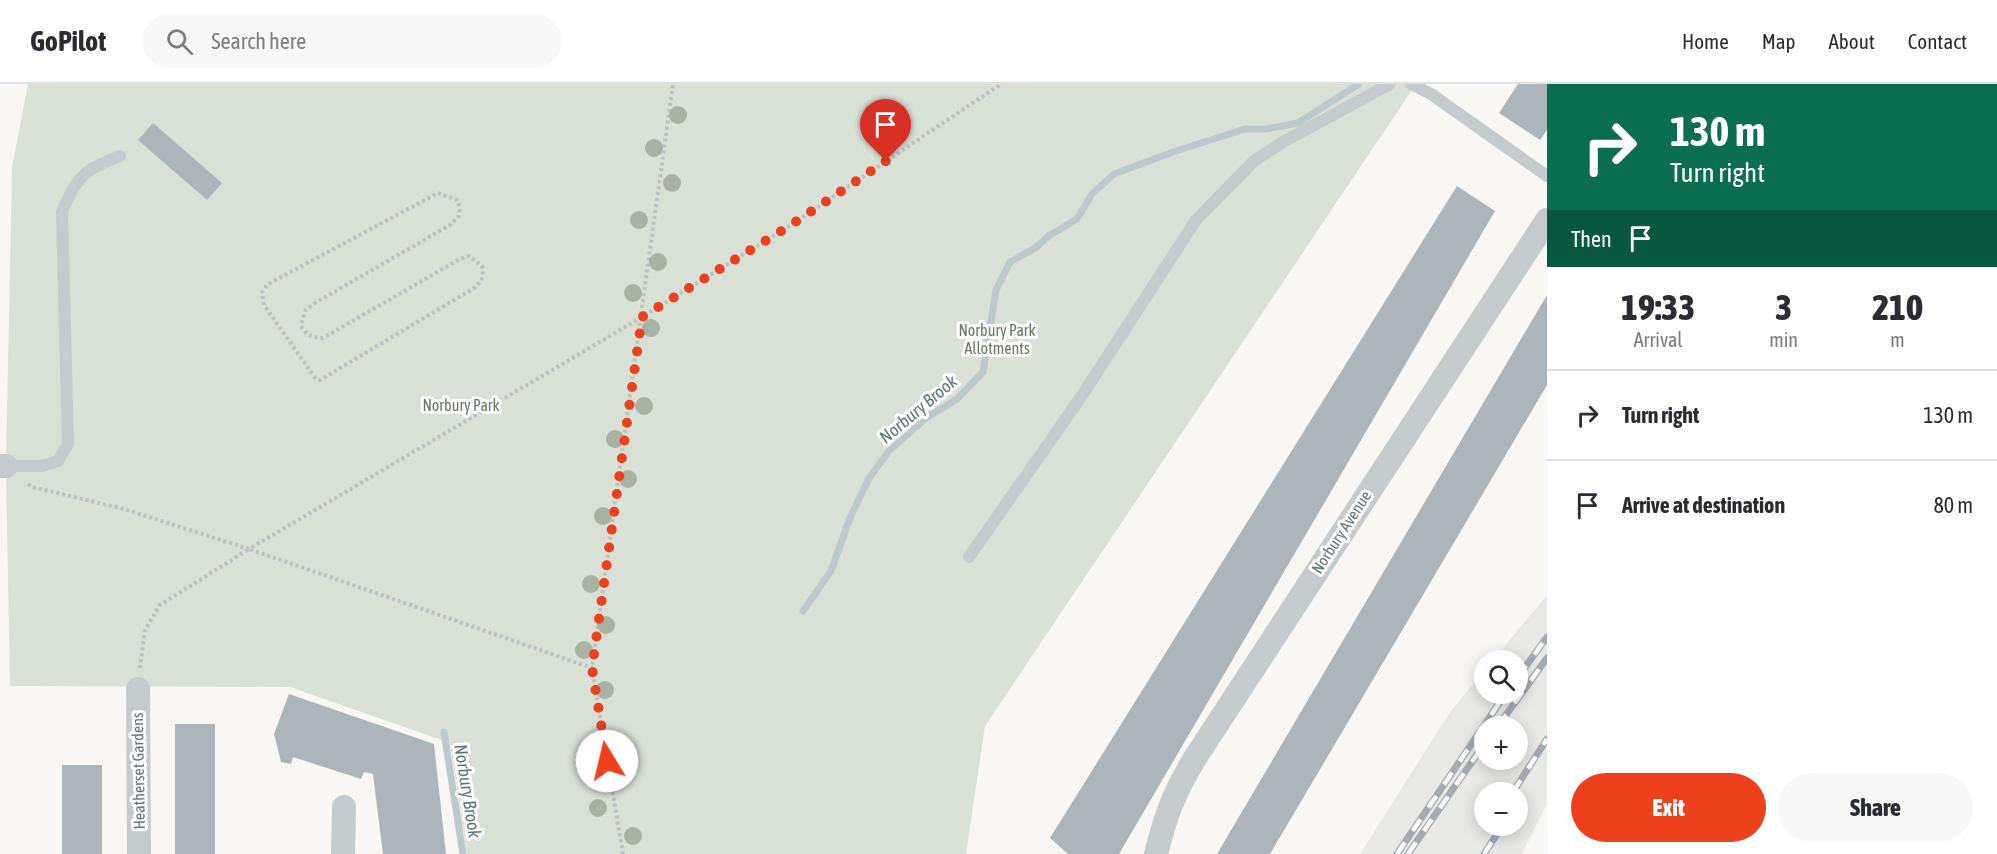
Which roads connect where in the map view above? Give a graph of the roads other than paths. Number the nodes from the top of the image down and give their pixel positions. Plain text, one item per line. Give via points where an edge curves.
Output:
1 (1390, 84) edge
2 (1411, 84) edge
3 (120, 156) dead end
4 (1547, 176) edge
5 (1547, 220) edge
6 (3, 466) edge
7 (969, 557) dead end
8 (138, 688) road end
9 (344, 807) dead end
10 (139, 854) edge
11 (343, 854) edge
12 (1156, 854) edge

1 - 7 lane via 1254,161 1207,206
2 - 4 lane
3 - 6 lane via 83,175 72,186 62,212 68,444 58,461 42,466
5 - 12 street, Norbury Avenue via 1195,758 1176,789
8 - 10 street, Heatherset Gardens
9 - 11 street

